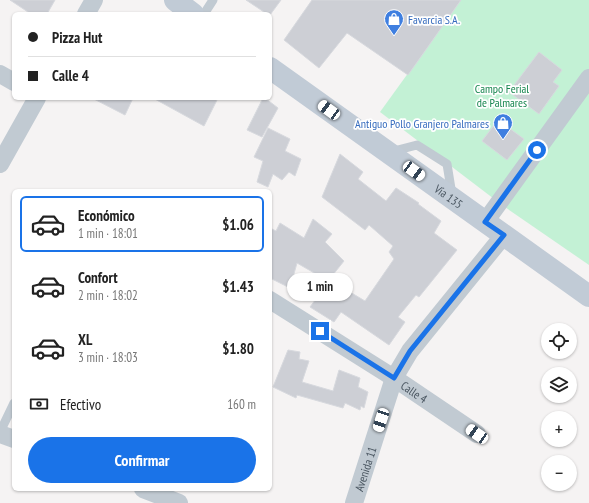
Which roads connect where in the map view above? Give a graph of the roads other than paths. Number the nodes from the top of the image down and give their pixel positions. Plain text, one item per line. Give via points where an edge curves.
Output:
1 (94, 0) edge
2 (175, 0) edge
3 (213, 0) edge
4 (87, 12) edge
5 (191, 12) edge
6 (205, 12) edge
7 (272, 69) edge
8 (0, 74) edge
9 (589, 78) edge
10 (12, 81) edge
11 (36, 100) edge
12 (0, 164) edge
13 (485, 222) junction
14 (504, 235) junction
15 (589, 296) edge
16 (272, 301) edge
17 (394, 378) junction
18 (12, 408) edge
19 (0, 433) edge
20 (477, 434) dead end
21 (12, 439) edge
22 (148, 491) edge
23 (179, 503) edge
24 (354, 503) edge

1 - 4 street
2 - 5 main road
3 - 6 lane
7 - 13 main road, Vía 135
8 - 10 street
9 - 13 street
11 - 12 street
13 - 14 main road, Vía 135
14 - 15 main road, Vía 135
14 - 17 street, Avenida 11 via 410,351
16 - 17 street, Calle 4
17 - 20 street, Calle 4
17 - 24 street, Avenida 11
18 - 19 lane
19 - 21 street
22 - 23 street

